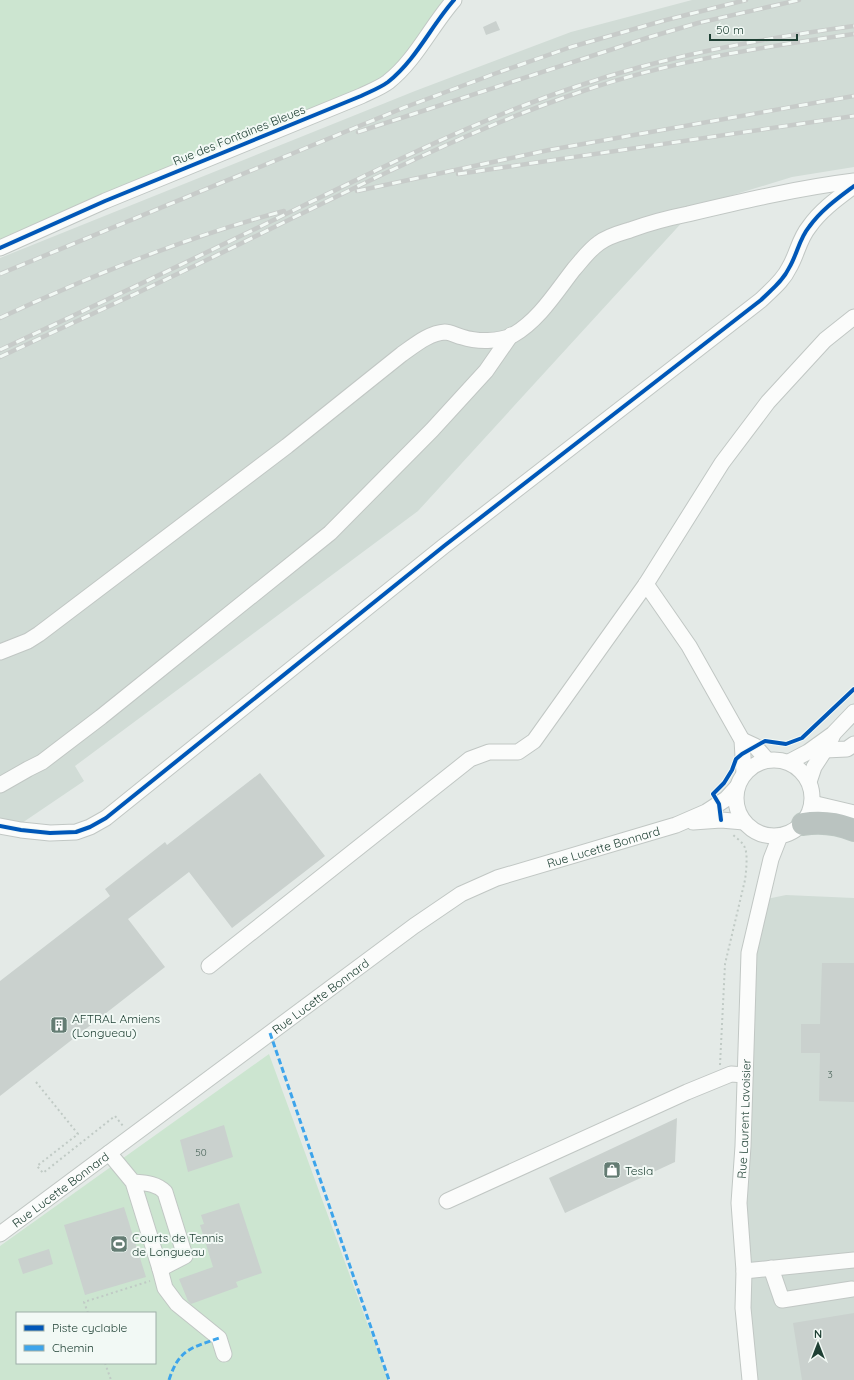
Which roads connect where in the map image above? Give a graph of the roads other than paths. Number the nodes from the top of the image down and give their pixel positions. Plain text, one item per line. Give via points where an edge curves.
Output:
1 (454, 0) edge
2 (854, 181) edge
3 (854, 186) edge
4 (0, 248) edge
5 (854, 317) edge
6 (511, 335) junction
7 (646, 584) junction
8 (0, 652) edge
9 (854, 712) edge
10 (833, 734) junction
11 (742, 740) junction
12 (854, 744) edge
13 (825, 750) junction
14 (768, 760) junction
15 (789, 762) junction
16 (744, 773) junction
17 (810, 782) junction
18 (0, 785) edge
19 (737, 787) junction
20 (812, 803) junction
21 (854, 813) edge
22 (744, 822) junction
23 (676, 824) junction
24 (803, 824) junction
25 (0, 826) edge
26 (854, 830) edge
27 (760, 834) junction
28 (780, 836) junction
29 (771, 859) junction
30 (209, 966) dead end
31 (746, 1075) junction
32 (109, 1153) junction
33 (133, 1182) junction
34 (447, 1201) dead end
35 (0, 1234) edge
36 (854, 1260) edge
37 (771, 1268) junction
38 (744, 1271) junction
39 (161, 1274) junction
40 (852, 1289) dead end
41 (224, 1354) dead end
42 (750, 1380) edge

1 - 4 street, Rue des Fontaines Bleues via 403,69 387,83 105,201
2 - 6 street via 656,221 600,242 585,256 528,325
3 - 25 street via 833,202 808,227 790,268 761,300 444,546 106,818 76,832 50,833
5 - 7 street via 825,340 768,402 722,463
6 - 8 street via 494,340 475,340 446,332 419,342 281,451 39,634
6 - 18 street via 486,371 432,430 330,533 101,717 42,762
7 - 11 street via 690,646
7 - 30 street via 534,741 518,752 489,752 470,759
9 - 10 street
10 - 13 street
10 - 15 street
11 - 14 street via 755,746
11 - 16 street
12 - 13 street via 847,749
13 - 17 street via 814,767
14 - 15 street via 779,759
14 - 16 street via 759,762
15 - 17 street via 801,770
16 - 19 street
17 - 20 street
19 - 22 street via 735,800
19 - 23 street, Rue Lucette Bonnard via 726,799 706,812
20 - 21 street
20 - 24 street
22 - 23 street, Rue Lucette Bonnard via 722,820
22 - 27 street
23 - 32 street, Rue Lucette Bonnard via 497,878 461,894 420,921
24 - 26 highway via 828,822
24 - 28 street
27 - 28 street
27 - 29 street
28 - 29 street, Rue Laurent Lavoisier
29 - 31 street, Rue Laurent Lavoisier via 749,953
31 - 34 street via 731,1074 720,1078
31 - 38 street, Rue Laurent Lavoisier via 739,1203
32 - 33 street
32 - 35 street, Rue Lucette Bonnard
33 - 39 street
33 - 39 street via 159,1186 165,1192 183,1249 185,1256
36 - 37 street
37 - 38 street
37 - 40 street via 782,1300
38 - 42 street, Rue Laurent Lavoisier via 743,1308
39 - 41 street via 165,1288 177,1304 219,1338

